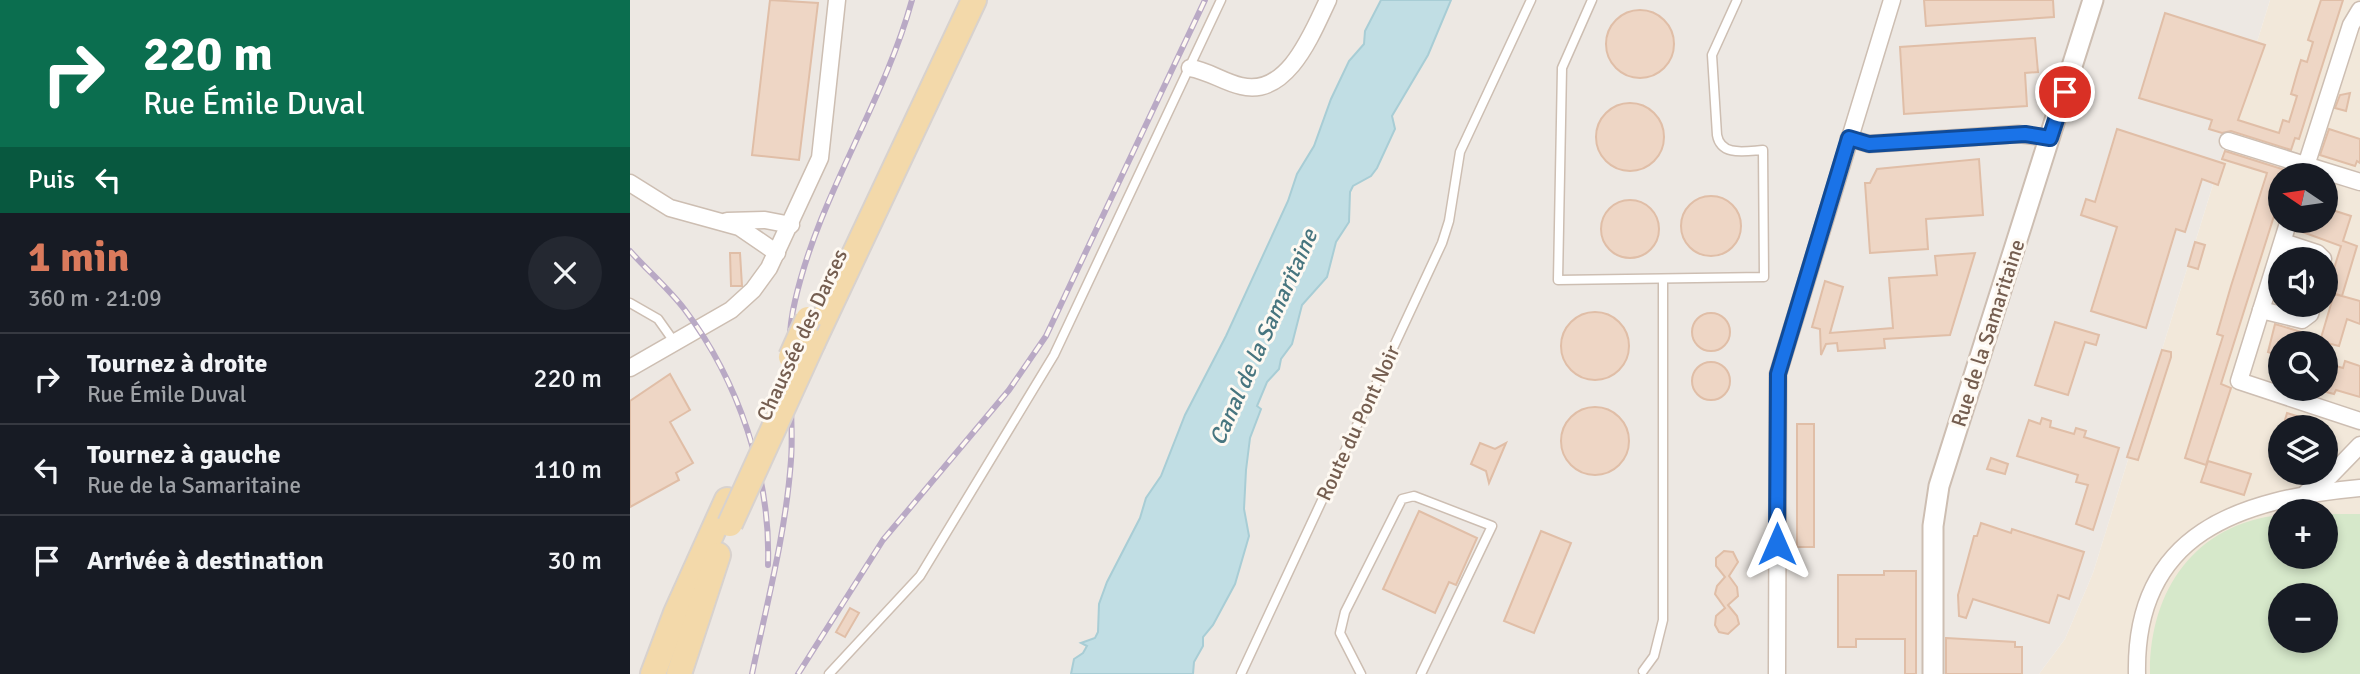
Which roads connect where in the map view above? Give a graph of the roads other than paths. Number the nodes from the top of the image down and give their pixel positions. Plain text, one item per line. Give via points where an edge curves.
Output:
1 (837, 0) edge
2 (958, 0) edge
3 (974, 0) edge
4 (1221, 0) edge
5 (1328, 0) edge
6 (1531, 0) edge
7 (1592, 0) edge
8 (1737, 0) edge
9 (1892, 0) edge
10 (2093, 0) edge
11 (2360, 10) edge
12 (1190, 68) junction
13 (1849, 138) junction
14 (2050, 138) junction
15 (2228, 141) dead end
16 (2286, 163) edge
17 (2307, 163) edge
18 (2338, 177) edge
19 (2360, 182) edge
20 (630, 183) edge
21 (722, 221) junction
22 (791, 225) junction
23 (2285, 233) edge
24 (2283, 242) junction
25 (2298, 247) edge
26 (777, 253) junction
27 (1663, 279) junction
28 (630, 303) edge
29 (2261, 310) junction
30 (2268, 312) edge
31 (2290, 317) edge
32 (2306, 317) edge
33 (810, 330) junction
34 (675, 343) junction
35 (630, 368) edge
36 (2360, 421) edge
37 (2360, 445) edge
38 (2360, 488) edge
39 (2298, 496) junction
40 (728, 512) junction
41 (676, 613) junction
42 (1643, 671) dead end
43 (639, 674) edge
44 (653, 674) edge
45 (679, 674) edge
46 (829, 674) edge
47 (1241, 674) edge
48 (1362, 674) edge
49 (1421, 674) edge
50 (1777, 674) edge
51 (1933, 674) edge
52 (2137, 674) edge

1 - 22 street via 821,150
2 - 33 main road, Chaussée des Darses
3 - 33 main road, Chaussée des Darses
4 - 12 lane
5 - 12 street via 1296,60 1267,83 1241,86
6 - 47 lane, Route du Pont Noir via 1455,167 1442,243
7 - 27 lane via 1562,68 1558,280
8 - 27 lane via 1712,55 1717,135 1730,151 1763,150 1764,277
9 - 13 street
10 - 14 street, Rue de la Samaritaine
11 - 17 street via 2351,25
12 - 46 lane via 1054,355 920,576
13 - 14 street via 1869,144 2025,134
13 - 50 street via 1778,374
14 - 51 street, Rue de la Samaritaine via 1937,497
15 - 16 street
18 - 19 street
20 - 21 street via 659,204
21 - 22 street
21 - 26 street
22 - 26 street
23 - 24 street
24 - 25 street
24 - 29 street
26 - 34 street via 740,303
27 - 42 lane via 1663,620 1654,656
28 - 34 lane via 657,319
29 - 30 street
29 - 36 street via 2239,381
31 - 32 street
33 - 40 main road, Chaussée des Darses, bridge
34 - 35 street
37 - 39 street via 2330,476
38 - 39 street
39 - 52 street via 2230,515 2178,552 2143,612
40 - 41 main road, Chaussée des Darses
40 - 45 main road, Chaussée des Darses
41 - 43 street
41 - 44 main road, Chaussée des Darses
48 - 49 lane via 1340,633 1345,612 1402,499 1415,496 1492,526

